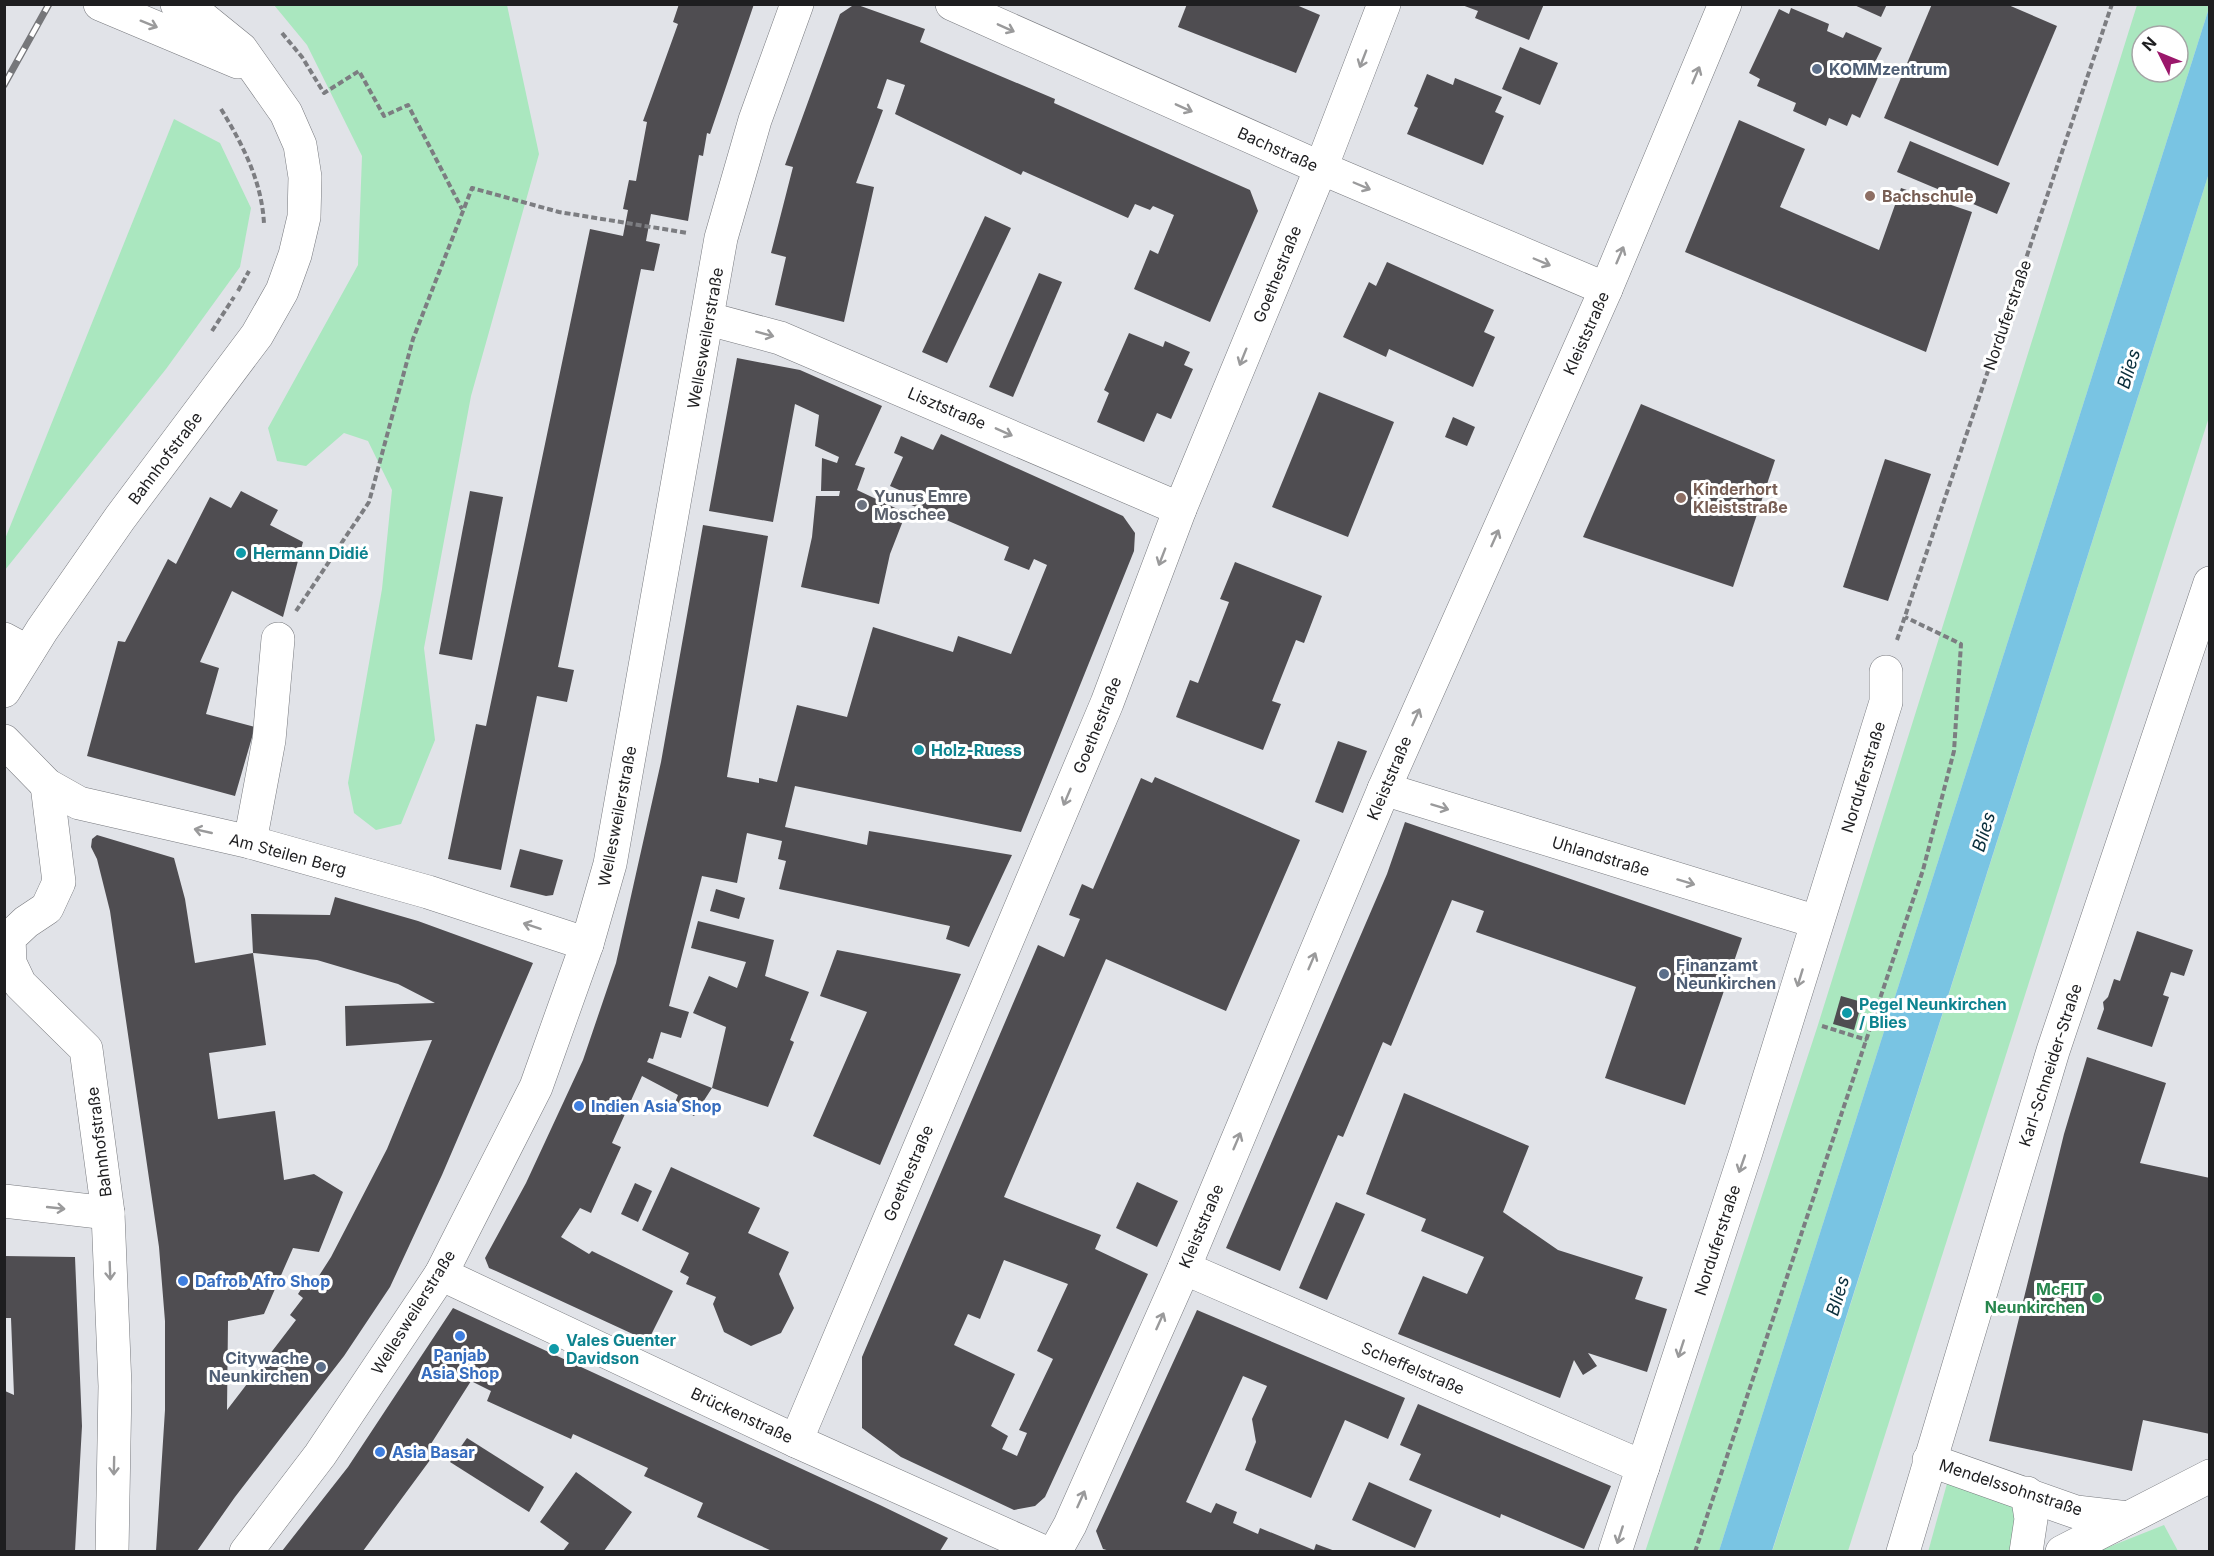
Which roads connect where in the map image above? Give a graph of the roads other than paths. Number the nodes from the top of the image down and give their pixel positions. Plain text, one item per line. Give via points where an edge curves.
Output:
1 (100, 4) edge
2 (797, 4) edge
3 (952, 4) edge
4 (1384, 4) edge
5 (1725, 4) edge
6 (189, 10) edge
7 (253, 69) junction
8 (1320, 168) junction
9 (1606, 289) junction
10 (709, 319) junction
11 (1180, 509) junction
12 (2210, 583) edge
13 (278, 639) road end
14 (16, 646) edge
15 (1886, 672) road end
16 (4, 691) edge
17 (4, 741) edge
18 (47, 785) junction
19 (1384, 789) junction
20 (250, 842) junction
21 (1817, 922) junction
22 (588, 944) junction
23 (4, 1201) edge
24 (108, 1213) junction
25 (1184, 1268) junction
26 (441, 1274) junction
27 (796, 1441) junction
28 (1929, 1460) junction
29 (1643, 1467) junction
30 (2210, 1476) edge
31 (2027, 1493) junction
32 (2128, 1518) junction
33 (112, 1551) edge
34 (246, 1551) edge
35 (1044, 1551) edge
36 (1055, 1551) edge
37 (1615, 1551) edge
38 (1903, 1551) edge
39 (2026, 1551) edge
40 (2062, 1551) edge

1 -> 7 street
2 - 10 street, Wellesweilerstraße via 755,120 724,227
3 -> 8 street, Bachstraße
4 -> 8 street, Goethestraße
9 -> 5 street, Kleiststraße
6 - 7 street, Bahnhofstraße via 242,49
7 - 14 street, Bahnhofstraße via 285,113 300,145 306,177 304,216 282,291 257,336 120,518
8 -> 9 street, Bachstraße
8 -> 11 street, Goethestraße
19 -> 9 street, Kleiststraße
10 -> 11 street, Lisztstraße via 780,338
10 - 22 street, Wellesweilerstraße via 610,864
11 -> 27 street, Goethestraße via 1107,703
12 - 28 street, Karl-Schneider-Straße via 2053,1051
13 - 20 street via 269,740
14 - 16 street, Bahnhofstraße
15 - 21 street, Norduferstraße via 1886,702
17 - 18 street, Am Steilen Berg
20 -> 18 street, Am Steilen Berg via 79,803
18 - 24 street, Bahnhofstraße via 59,882 47,908 9,938 10,963 20,984 86,1048
19 -> 21 street, Uhlandstraße
25 -> 19 street, Kleiststraße
22 -> 20 street, Am Steilen Berg via 428,892
21 -> 29 street, Norduferstraße
22 - 26 street, Wellesweilerstraße via 536,1087
23 -> 24 street
24 -> 33 street, Bahnhofstraße via 115,1386
25 - 29 street, Scheffelstraße
36 -> 25 street, Kleiststraße
26 - 27 street, Brückenstraße
26 - 34 street, Wellesweilerstraße via 320,1455
27 - 35 street, Brückenstraße
28 - 31 street, Mendelssohnstraße
28 - 38 street, Karl-Schneider-Straße
29 -> 37 street, Norduferstraße
30 - 32 street, Mendelssohnstraße
31 - 32 street, Mendelssohnstraße via 2076,1512
31 - 39 street via 2031,1519
32 - 40 street, Mendelssohnstraße

